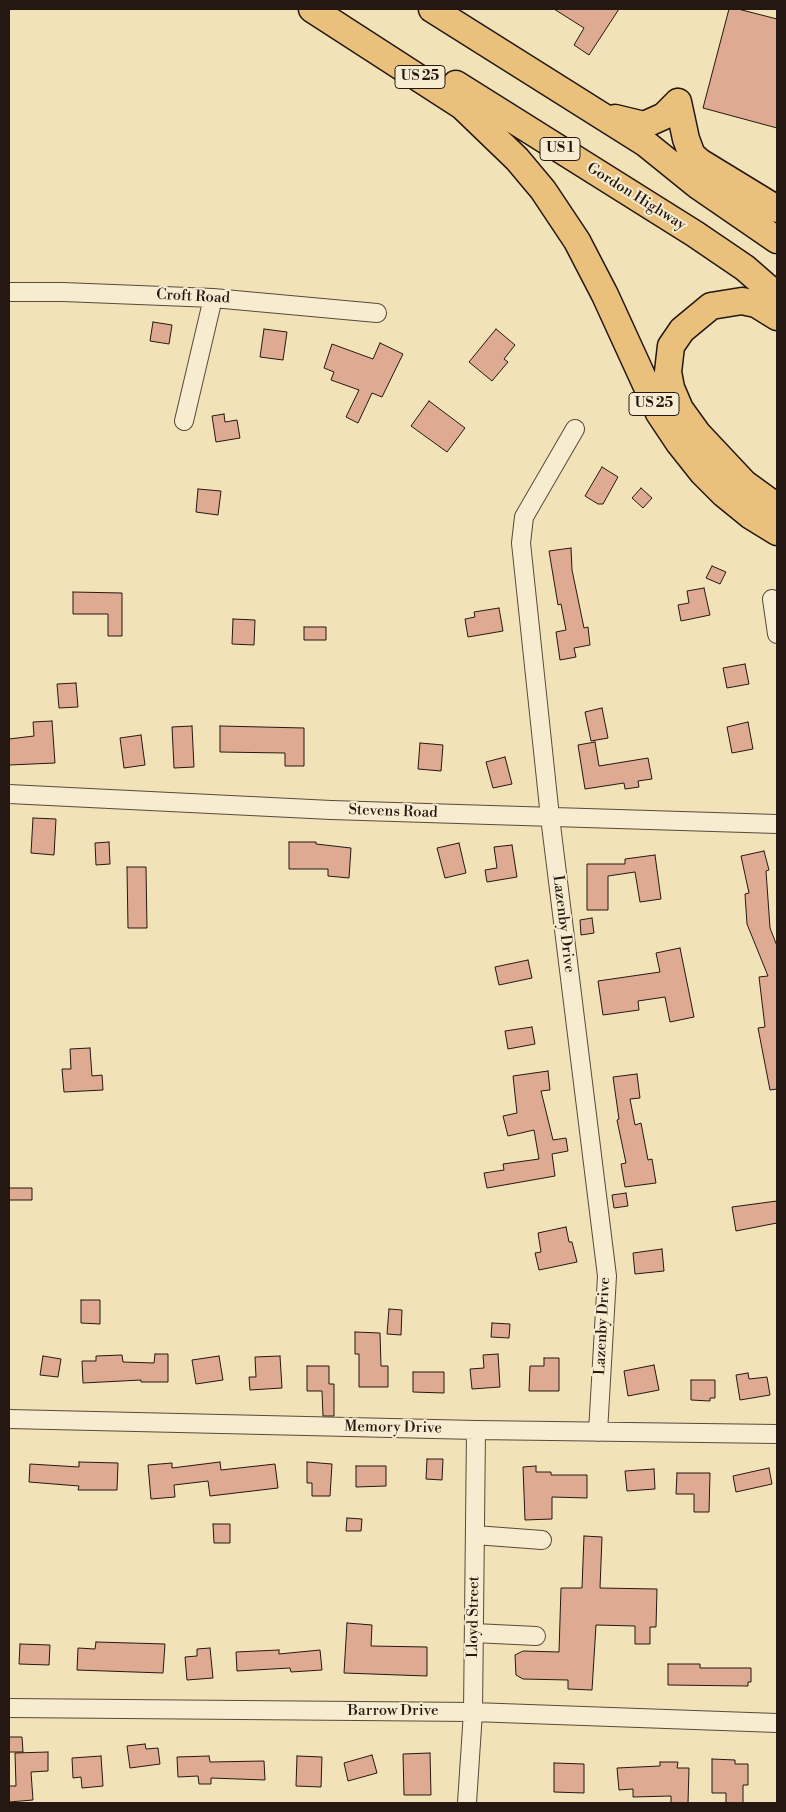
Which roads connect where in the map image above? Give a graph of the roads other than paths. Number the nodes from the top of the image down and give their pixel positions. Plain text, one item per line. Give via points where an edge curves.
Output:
1 (312, 9) edge
2 (338, 9) edge
3 (432, 9) edge
4 (598, 113) junction
5 (645, 142) junction
6 (777, 209) edge
7 (777, 218) edge
8 (777, 240) edge
9 (9, 292) edge
10 (777, 296) edge
11 (213, 298) junction
12 (377, 313) dead end
13 (777, 317) edge
14 (184, 421) dead end
15 (575, 430) dead end
16 (777, 507) edge
17 (777, 532) edge
18 (772, 599) dead end
19 (777, 632) edge
20 (9, 794) edge
21 (550, 817) junction
22 (777, 824) edge
23 (9, 1419) edge
24 (476, 1430) junction
25 (598, 1432) junction
26 (777, 1434) edge
27 (475, 1536) junction
28 (542, 1540) dead end
29 (474, 1633) junction
30 (536, 1636) dead end
31 (9, 1708) edge
32 (473, 1712) junction
33 (777, 1723) edge
34 (467, 1803) edge

1 - 17 highway, US 25 via 462,106 517,159 543,190 577,241 659,413 679,443 724,494
2 - 10 highway, Gordon Highway / US 1 via 689,230 745,268
3 - 4 highway
4 - 5 highway
4 - 6 highway via 644,125 664,116 678,102 692,155
5 - 7 highway via 712,177
5 - 8 highway via 697,185
9 - 11 street, Croft Road
11 - 12 street, Croft Road
11 - 14 street
13 - 16 highway via 756,304 742,301 711,306 682,330 671,346 668,372 680,409 698,434 744,483
15 - 21 street, Lazenby Drive via 524,517 521,543
18 - 19 street
20 - 21 street, Stevens Road
21 - 22 street, Stevens Road
21 - 25 street, Lazenby Drive via 607,1276
23 - 24 street, Memory Drive
24 - 25 street, Memory Drive
24 - 27 street, Lloyd Street
25 - 26 street, Memory Drive
27 - 28 street
27 - 29 street, Lloyd Street
29 - 30 street
29 - 32 street, Lloyd Street
31 - 32 street, Barrow Drive
32 - 33 street, Barrow Drive
32 - 34 street, Lloyd Street

